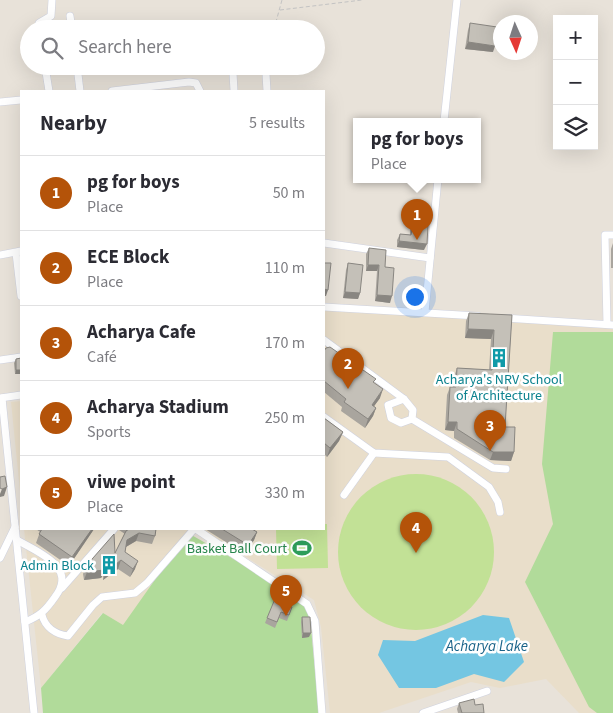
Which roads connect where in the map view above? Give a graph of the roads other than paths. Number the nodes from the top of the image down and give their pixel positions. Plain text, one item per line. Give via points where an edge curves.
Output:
1 (52, 0) edge
2 (457, 0) edge
3 (70, 16) dead end
4 (44, 20) edge
5 (71, 20) edge
6 (46, 75) edge
7 (78, 75) edge
8 (233, 75) edge
9 (266, 75) edge
10 (49, 90) edge
11 (80, 90) edge
12 (121, 90) edge
13 (200, 90) edge
14 (234, 90) edge
15 (268, 90) edge
16 (20, 100) edge
17 (0, 102) edge
18 (444, 118) edge
19 (438, 183) edge
20 (613, 236) edge
21 (325, 243) edge
22 (18, 252) edge
23 (0, 255) edge
24 (430, 258) junction
25 (20, 281) edge
26 (325, 307) edge
27 (425, 312) junction
28 (484, 316) edge
29 (494, 317) edge
30 (610, 325) edge
31 (327, 342) edge
32 (20, 357) edge
33 (0, 360) edge
34 (20, 396) edge
35 (1, 398) edge
36 (404, 399) junction
37 (325, 418) edge
38 (412, 419) junction
39 (374, 453) junction
40 (506, 469) dead end
41 (344, 495) dead end
42 (500, 512) dead end
43 (16, 525) junction
44 (113, 530) edge
45 (194, 530) edge
46 (197, 530) edge
47 (17, 540) junction
48 (0, 558) edge
49 (62, 588) junction
50 (42, 615) junction
51 (26, 622) junction
52 (487, 691) dead end
53 (34, 713) edge
54 (322, 713) edge
55 (423, 713) edge

1 - 4 street via 51,16
2 - 18 street
3 - 5 street
6 - 10 street
7 - 11 street
8 - 14 street
9 - 15 street
12 - 13 street via 189,82 196,83
16 - 17 street
19 - 24 street
20 - 30 street via 605,235
21 - 24 street
22 - 23 street
22 - 25 street
24 - 27 street
26 - 27 street
27 - 28 street
29 - 30 street
31 - 36 street
32 - 33 street
34 - 35 street
35 - 43 street
36 - 38 street via 413,410
36 - 38 street via 388,405 391,418 402,423
37 - 39 street
38 - 40 street via 493,468
39 - 41 street
39 - 42 street via 448,457 489,487
43 - 47 street
43 - 48 street
44 - 49 street
45 - 50 street via 141,588 124,596 102,597 68,636 51,630
46 - 54 street via 308,604 315,621
47 - 49 street via 55,563 63,574
47 - 51 street
49 - 50 street
50 - 51 street
51 - 53 street
52 - 55 street

